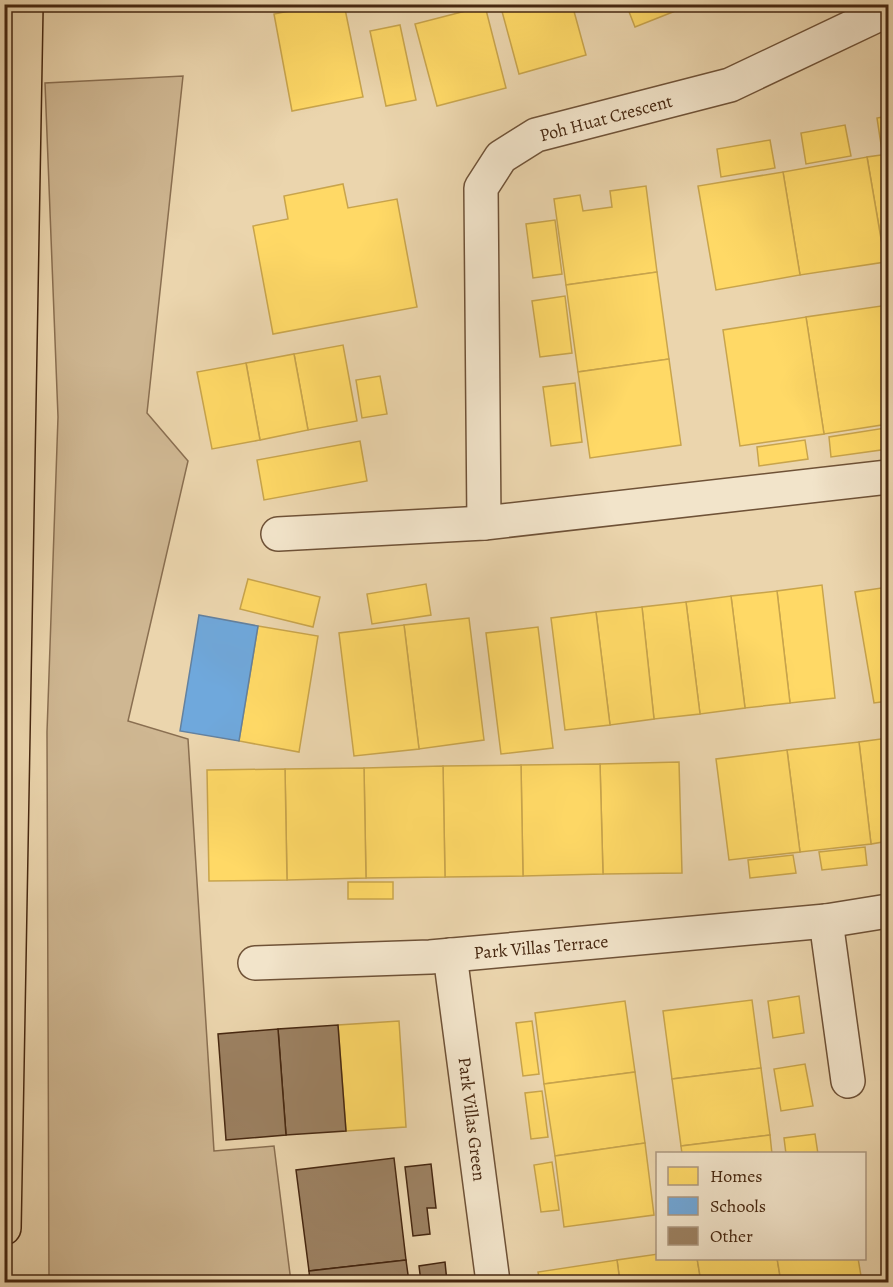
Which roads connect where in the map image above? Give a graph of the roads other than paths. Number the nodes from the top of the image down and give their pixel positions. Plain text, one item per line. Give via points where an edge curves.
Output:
1 (26, 4) edge
2 (888, 10) edge
3 (888, 477) edge
4 (484, 523) junction
5 (278, 534) dead end
6 (888, 911) edge
7 (826, 921) junction
8 (450, 955) junction
9 (255, 963) dead end
10 (848, 1081) dead end
11 (4, 1228) edge
12 (493, 1282) edge

1 - 11 highway
2 - 4 street, Poh Huat Crescent via 730,85 536,135 501,157 481,188
3 - 4 street
4 - 5 street
6 - 7 street, Park Villas Terrace
7 - 8 street, Park Villas Terrace
7 - 10 street
8 - 9 street, Park Villas Terrace
8 - 12 street, Park Villas Green

